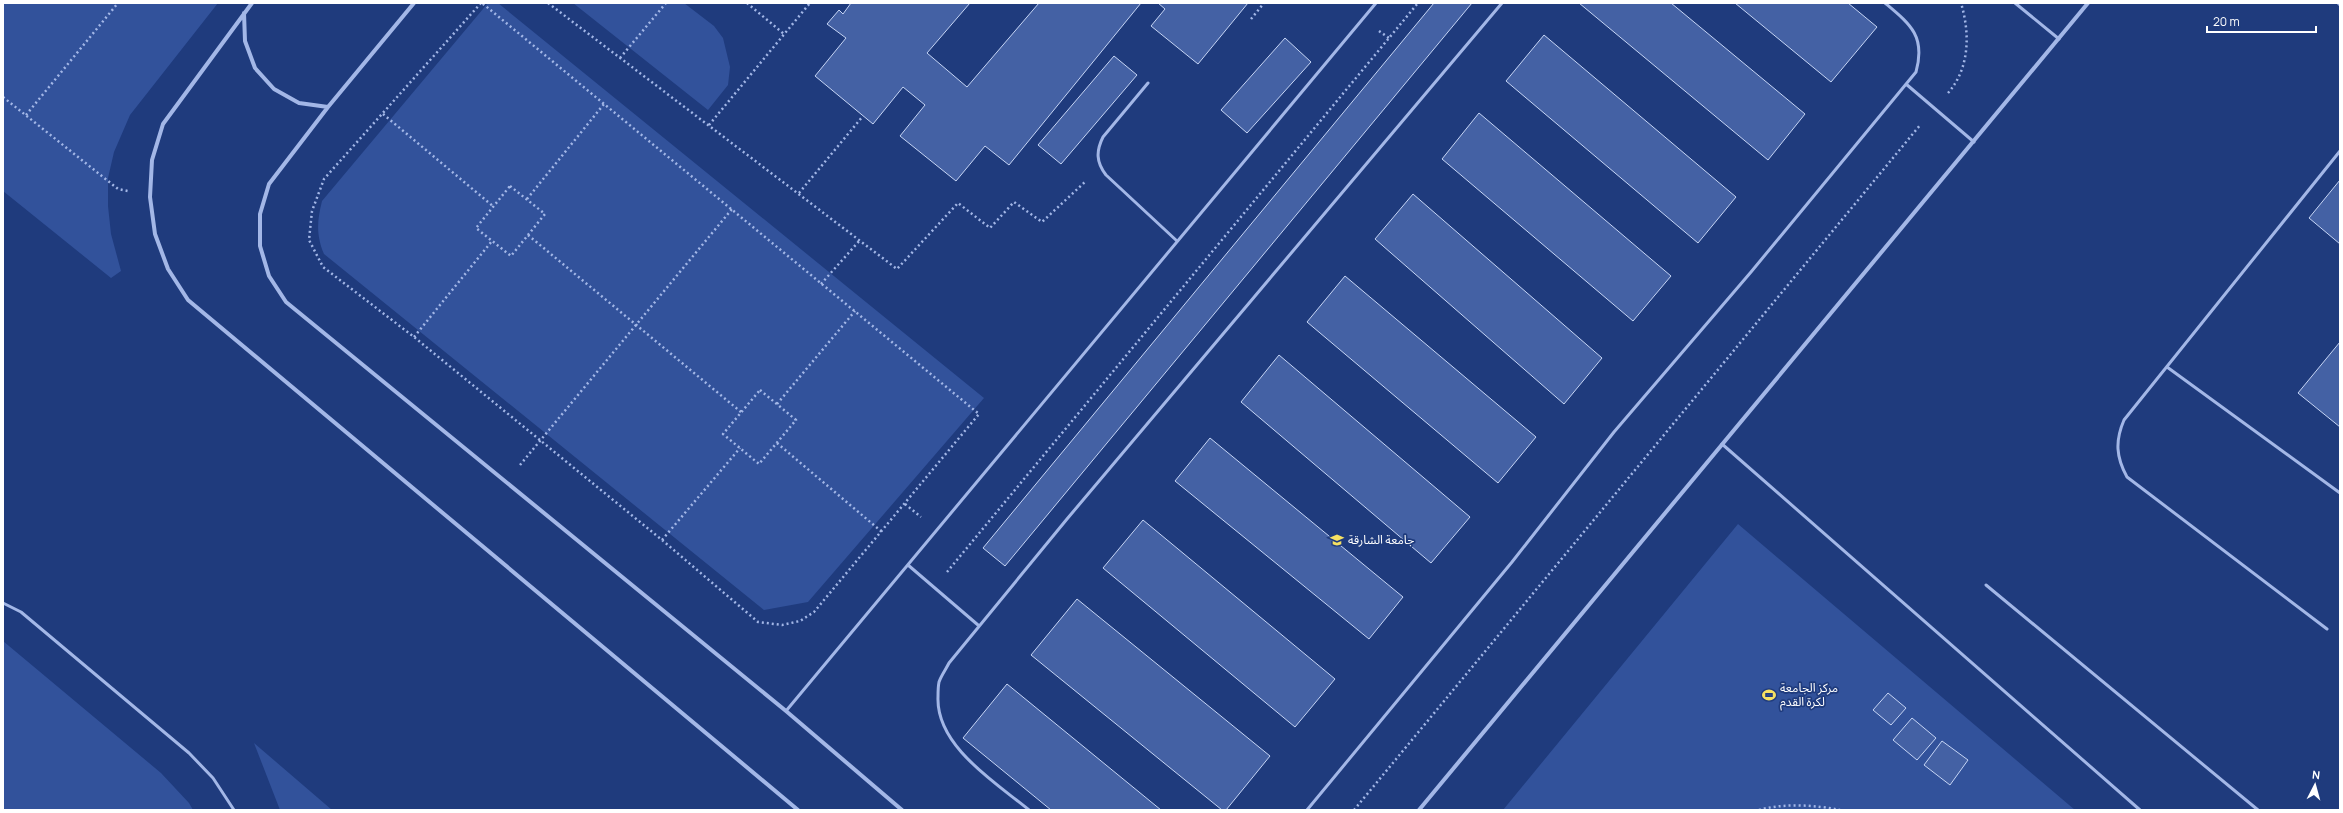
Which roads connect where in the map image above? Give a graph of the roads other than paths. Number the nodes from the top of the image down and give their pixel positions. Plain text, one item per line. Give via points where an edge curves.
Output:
1 (252, 3) edge
2 (414, 3) edge
3 (1376, 3) edge
4 (1502, 3) edge
5 (1885, 3) edge
6 (2015, 3) edge
7 (2088, 3) edge
8 (2338, 3) edge
9 (2340, 5) edge
10 (244, 13) junction
11 (2059, 39) junction
12 (1148, 84) dead end
13 (1906, 84) junction
14 (328, 107) junction
15 (1974, 142) junction
16 (2340, 150) edge
17 (1177, 241) junction
18 (2167, 367) junction
19 (1722, 444) junction
20 (2340, 493) edge
21 (908, 565) junction
22 (1986, 585) dead end
23 (3, 603) edge
24 (978, 625) junction
25 (2326, 629) dead end
26 (786, 711) junction
27 (234, 810) edge
28 (798, 810) edge
29 (902, 810) edge
30 (1028, 810) edge
31 (1308, 810) edge
32 (1419, 810) edge
33 (2140, 810) edge
34 (2258, 810) edge

1 - 10 street
2 - 14 street
3 - 17 lane
4 - 24 lane
5 - 13 lane via 1907,21 1915,32 1919,44 1920,59 1916,72
6 - 11 lane
7 - 11 street
8 - 9 lane
10 - 14 street via 245,41 255,68 274,89 299,103
10 - 28 street via 163,124 152,160 150,197 155,234 168,269 188,300
11 - 15 street
12 - 17 lane via 1103,137 1098,147 1097,158 1100,168 1106,175
13 - 15 lane
13 - 31 lane via 1751,272 1614,432 1512,562
14 - 26 street via 269,184 260,214 260,246 268,276 286,302
15 - 19 street
16 - 18 lane
17 - 21 lane
18 - 20 lane
18 - 25 lane via 2124,420 2118,434 2117,449 2126,477
19 - 32 street
19 - 33 lane
21 - 24 lane
21 - 26 lane
22 - 34 lane
23 - 27 lane via 21,612 189,753 214,778
24 - 30 lane via 949,663 939,683 941,721 949,738 961,753
26 - 29 street

